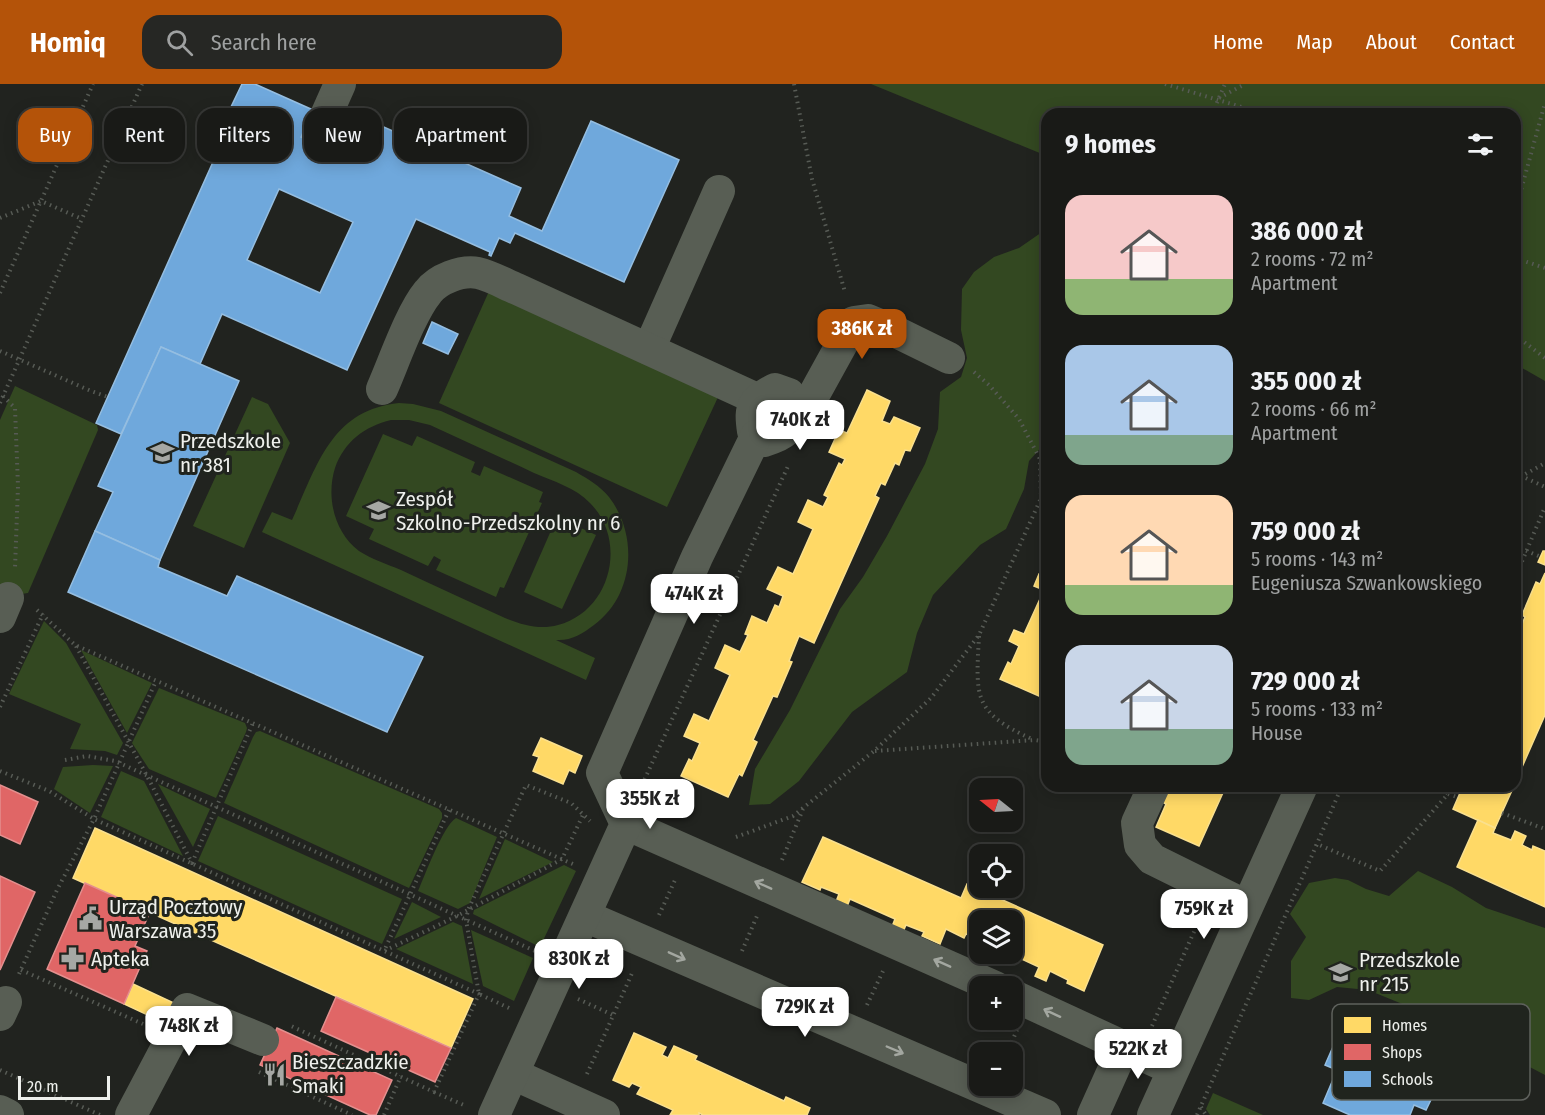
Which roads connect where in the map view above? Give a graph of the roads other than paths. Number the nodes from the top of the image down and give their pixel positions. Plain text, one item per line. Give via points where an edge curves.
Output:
1 (340, 84) edge
2 (329, 108) edge
3 (719, 191) dead end
4 (649, 349) junction
5 (949, 358) road end
6 (382, 389) dead end
7 (757, 399) junction
8 (793, 402) junction
9 (754, 434) junction
10 (1151, 792) edge
11 (1299, 792) edge
12 (614, 821) junction
13 (1247, 906) junction
14 (585, 916) junction
15 (970, 976) edge
16 (1023, 1000) edge
17 (263, 1040) road end
18 (1132, 1050) junction
19 (1173, 1069) junction
20 (513, 1074) junction
21 (0, 1111) edge
22 (485, 1113) edge
23 (8, 1115) edge
24 (131, 1115) edge
25 (603, 1115) edge
26 (1045, 1115) edge
27 (1093, 1115) edge
28 (1153, 1115) edge

1 - 2 street
3 - 4 street
4 - 6 street via 498,281 478,273 461,273 429,290
4 - 7 street
5 - 8 street via 868,320 854,321 812,400
7 - 8 street via 775,389
7 - 9 street via 750,415
8 - 9 street via 791,426 778,437 764,441
9 - 12 street via 602,773
10 - 13 street via 1137,823 1140,845 1152,860
11 - 13 street
12 - 14 street via 602,876
15 -> 12 street
13 - 19 street
14 - 20 street
14 -> 26 street
18 -> 16 street
17 - 24 street via 187,1009
18 - 19 street
18 - 27 street
19 - 28 street
20 - 22 street
20 - 25 street
21 - 23 street

